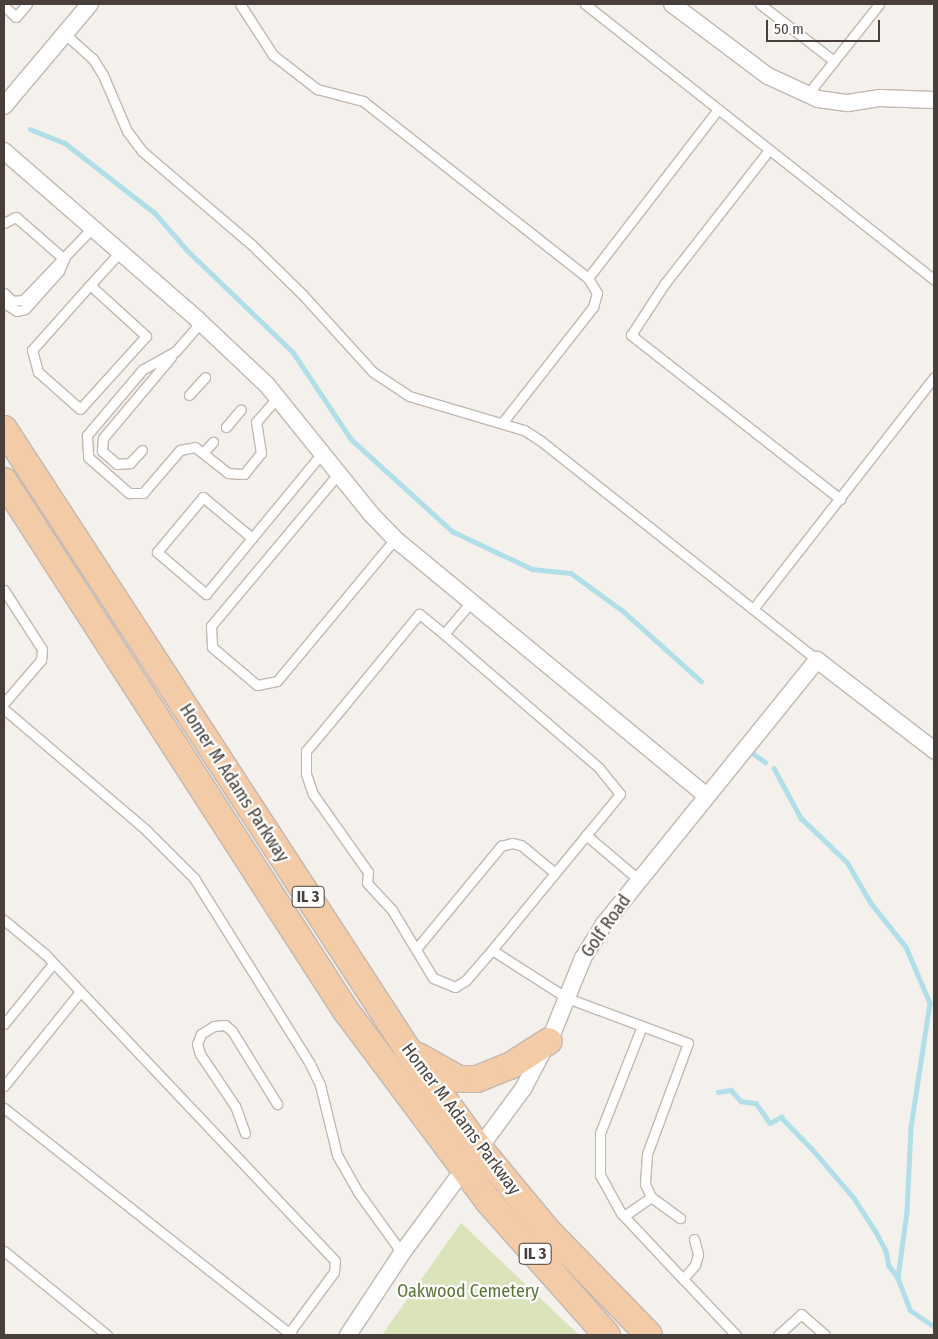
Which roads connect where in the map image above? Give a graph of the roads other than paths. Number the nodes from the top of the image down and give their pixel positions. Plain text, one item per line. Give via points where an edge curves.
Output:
1 (27, 4) edge
2 (90, 4) edge
3 (240, 4) edge
4 (585, 4) edge
5 (672, 4) edge
6 (760, 4) edge
7 (879, 4) edge
8 (4, 6) edge
9 (65, 34) junction
10 (834, 61) junction
11 (807, 95) junction
12 (934, 100) edge
13 (4, 106) edge
14 (718, 109) junction
15 (769, 150) junction
16 (4, 151) edge
17 (4, 223) edge
18 (91, 229) junction
19 (118, 253) junction
20 (64, 259) junction
21 (588, 278) junction
22 (934, 280) edge
23 (90, 285) junction
24 (4, 293) edge
25 (4, 303) edge
26 (201, 322) junction
27 (176, 351) junction
28 (205, 377) dead end
29 (934, 377) edge
30 (189, 395) dead end
31 (278, 397) junction
32 (241, 409) dead end
33 (502, 423) junction
34 (226, 427) dead end
35 (4, 429) edge
36 (213, 442) dead end
37 (142, 450) dead end
38 (203, 453) junction
39 (322, 453) junction
40 (338, 474) junction
41 (4, 482) edge
42 (840, 499) junction
43 (252, 538) junction
44 (395, 539) junction
45 (4, 590) edge
46 (471, 602) junction
47 (754, 609) junction
48 (444, 634) junction
49 (817, 660) junction
50 (4, 703) edge
51 (4, 710) edge
52 (934, 750) edge
53 (707, 796) junction
54 (586, 835) junction
55 (554, 873) junction
56 (639, 880) junction
57 (4, 920) edge
58 (416, 949) junction
59 (492, 950) junction
60 (52, 964) junction
61 (79, 992) junction
62 (567, 998) junction
63 (4, 1024) edge
64 (642, 1026) junction
65 (549, 1041) junction
66 (408, 1050) junction
67 (4, 1086) edge
68 (277, 1104) dead end
69 (4, 1108) edge
70 (245, 1133) dead end
71 (480, 1149) junction
72 (465, 1170) junction
73 (651, 1197) junction
74 (624, 1216) junction
75 (680, 1218) dead end
76 (694, 1239) dead end
77 (4, 1251) edge
78 (402, 1253) junction
79 (683, 1279) junction
80 (290, 1334) edge
81 (107, 1335) edge
82 (348, 1335) edge
83 (608, 1335) edge
84 (649, 1335) edge
85 (736, 1335) edge
86 (778, 1335) edge
87 (825, 1335) edge

1 - 8 lane via 16,17
2 - 9 street
3 - 21 lane via 273,55 317,89 363,101
4 - 14 lane
5 - 11 street via 768,76
6 - 10 lane
7 - 10 lane
9 - 13 street
9 - 33 lane via 103,74 126,131 142,151 251,244 373,372 409,396
10 - 11 lane
11 - 12 street via 835,103 879,98
14 - 15 lane
14 - 21 lane
15 - 22 lane
15 - 42 lane via 665,283 631,335
16 - 18 street
17 - 20 lane via 16,217
18 - 19 street
18 - 20 lane
19 - 23 lane
19 - 26 street
20 - 24 lane via 23,300 12,301
20 - 25 lane via 59,271 25,309 17,311
21 - 33 lane via 597,293 593,307
23 - 23 lane via 32,350 38,372 80,410 146,336
26 - 27 lane
26 - 31 street
27 - 37 lane via 102,438 102,450 118,464 130,463
27 - 38 lane via 143,370 87,435 88,457 129,493 143,493 180,450 196,447
28 - 30 lane
29 - 42 lane
31 - 38 lane via 256,422 261,453 244,474 228,473
31 - 39 street
32 - 34 lane
33 - 47 lane via 541,441
35 - 66 main road, Homer M Adams Parkway / IL 3
36 - 38 lane
39 - 40 street
39 - 43 lane
40 - 44 street
40 - 44 lane via 211,626 212,647 257,685 277,681
41 - 72 main road, Homer M Adams Parkway / IL 3 via 346,1011
42 - 47 lane
43 - 43 lane via 206,594 157,552 203,497
44 - 46 street
45 - 50 lane via 42,649 41,660
46 - 48 lane
46 - 53 street
47 - 49 lane
48 - 54 lane via 599,768 620,794
48 - 58 lane via 419,614 306,752 306,774 313,794 368,872 367,883 392,910
49 - 52 street
49 - 53 street, Golf Road
51 - 78 lane via 146,830 194,878 309,1062 320,1085 337,1155 358,1192
53 - 56 street, Golf Road
54 - 55 lane
54 - 56 lane
55 - 58 lane via 521,845 501,846
55 - 59 lane
56 - 62 street, Golf Road via 604,924 583,958
57 - 60 lane
58 - 59 lane via 433,978 455,987 466,980
59 - 62 lane
60 - 61 lane
60 - 63 lane
61 - 67 lane
61 - 80 lane via 335,1261 334,1272
62 - 64 lane
62 - 65 street, Golf Road
64 - 73 lane via 688,1043 647,1154 645,1184
64 - 74 lane via 600,1133 600,1175
65 - 66 main road via 510,1066 477,1079 459,1079 441,1072
65 - 71 street, Golf Road via 523,1089
66 - 71 main road, Homer M Adams Parkway / IL 3
68 - 70 lane via 232,1030 225,1025 214,1026 201,1034 197,1044 200,1054 235,1106
69 - 80 lane
71 - 72 street, Golf Road
71 - 84 main road, Homer M Adams Parkway / IL 3 via 547,1230
72 - 78 street, Golf Road
72 - 83 main road, Homer M Adams Parkway / IL 3
73 - 74 lane
73 - 75 lane
74 - 79 lane
76 - 79 lane via 698,1254 695,1265
77 - 81 lane
78 - 82 street, Golf Road
79 - 85 lane
86 - 87 lane via 801,1314

